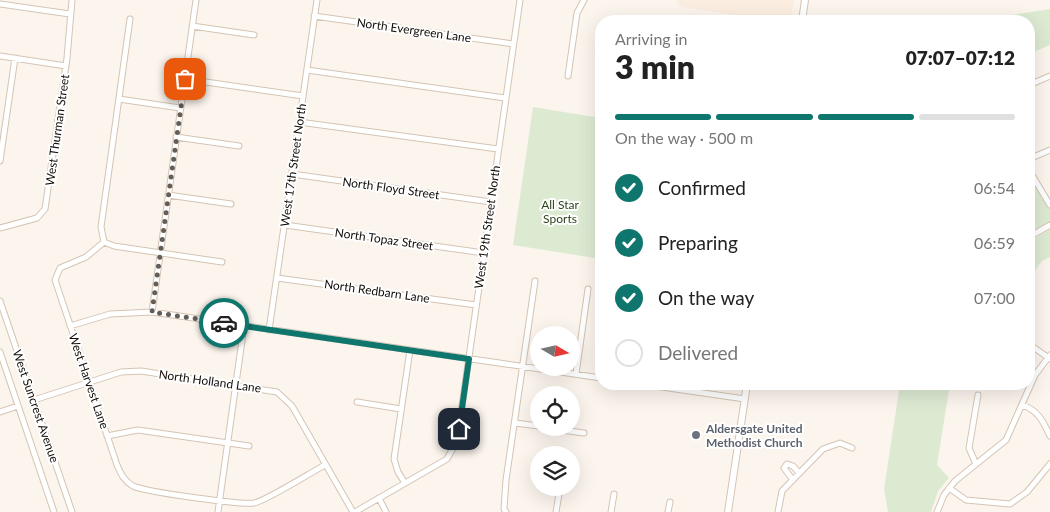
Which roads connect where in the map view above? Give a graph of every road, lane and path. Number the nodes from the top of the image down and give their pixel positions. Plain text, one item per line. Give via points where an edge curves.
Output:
1 (72, 0) edge
2 (196, 0) edge
3 (317, 0) edge
4 (520, 0) edge
5 (584, 0) edge
6 (806, 0) edge
7 (15, 3) edge
8 (0, 4) edge
9 (70, 14) junction
10 (803, 15) edge
11 (314, 16) junction
12 (130, 18) dead end
13 (192, 26) junction
14 (254, 35) dead end
15 (513, 44) junction
16 (0, 56) edge
17 (15, 58) junction
18 (66, 66) junction
19 (307, 70) junction
20 (568, 76) dead end
21 (1050, 76) edge
22 (185, 79) junction
23 (1035, 82) edge
24 (303, 96) junction
25 (505, 98) junction
26 (119, 99) junction
27 (180, 108) junction
28 (300, 122) junction
29 (176, 137) junction
30 (239, 146) dead end
31 (498, 149) junction
32 (1050, 150) edge
33 (1035, 156) edge
34 (0, 161) edge
35 (292, 174) junction
36 (1035, 180) edge
37 (168, 195) junction
38 (491, 202) junction
39 (231, 204) dead end
40 (1050, 205) edge
41 (285, 225) junction
42 (1050, 225) edge
43 (0, 228) edge
44 (1035, 233) edge
45 (104, 242) junction
46 (160, 253) junction
47 (484, 253) junction
48 (222, 262) dead end
49 (277, 278) junction
50 (535, 281) dead end
51 (588, 289) dead end
52 (0, 300) edge
53 (476, 305) junction
54 (152, 312) junction
55 (70, 326) junction
56 (244, 326) junction
57 (269, 330) junction
58 (580, 346) edge
59 (1035, 348) edge
60 (410, 350) junction
61 (0, 352) edge
62 (1049, 357) edge
63 (469, 359) junction
64 (523, 367) junction
65 (530, 368) edge
66 (580, 375) edge
67 (1035, 375) edge
68 (595, 377) edge
69 (89, 382) junction
70 (235, 385) junction
71 (683, 390) edge
72 (746, 390) edge
73 (1028, 390) edge
74 (978, 395) dead end
75 (745, 399) junction
76 (34, 400) junction
77 (357, 402) dead end
78 (1022, 405) junction
79 (18, 406) junction
80 (401, 409) junction
81 (0, 412) edge
82 (514, 423) junction
83 (530, 425) edge
84 (580, 432) edge
85 (584, 433) dead end
86 (107, 436) junction
87 (1050, 436) edge
88 (227, 443) junction
89 (249, 446) dead end
90 (852, 448) dead end
91 (976, 464) junction
92 (1050, 464) edge
93 (325, 465) junction
94 (799, 473) junction
95 (793, 480) junction
96 (405, 483) junction
97 (949, 488) junction
98 (614, 494) dead end
99 (559, 496) edge
100 (379, 498) junction
101 (219, 500) junction
102 (670, 502) dead end
103 (54, 512) edge
104 (72, 512) edge
105 (218, 512) edge
106 (354, 512) edge
107 (386, 512) edge
108 (506, 512) edge
109 (556, 512) edge
110 (611, 512) edge
111 (668, 512) edge
112 (728, 512) edge
113 (778, 512) edge
114 (937, 512) edge

1 - 9 street, West Thurman Street
2 - 13 street
3 - 11 street, West 17th Street North
4 - 15 street, West 19th Street North
5 - 20 street via 577,13
6 - 10 main road
7 - 8 street
7 - 9 street
9 - 18 street, West Thurman Street
11 - 15 street, North Evergreen Lane
11 - 19 street, West 17th Street North
12 - 26 street
13 - 14 street
13 - 22 street
15 - 25 street, West 19th Street North
16 - 17 street
17 - 18 street
17 - 34 street
18 - 43 street, West Thurman Street via 45,209 37,218
19 - 24 street, West 17th Street North
19 - 25 street
21 - 23 street
22 - 24 street
22 - 27 street
24 - 28 street, West 17th Street North
25 - 31 street, West 19th Street North
26 - 27 street
26 - 45 street via 101,227
27 - 29 street
28 - 31 street
28 - 35 street, West 17th Street North
29 - 30 street
29 - 37 street
31 - 38 street, West 19th Street North
32 - 33 street
35 - 38 street, North Floyd Street
35 - 41 street, West 17th Street North
36 - 40 street
37 - 39 street
37 - 46 street
38 - 47 street, West 19th Street North
41 - 47 street, North Topaz Street
41 - 49 street, West 17th Street North
42 - 44 street
45 - 46 street
45 - 55 street, West Harvest Lane via 86,258 60,268 56,274 56,285
46 - 48 street
46 - 54 street
47 - 53 street, West 19th Street North
49 - 53 street, North Redbarn Lane
49 - 57 street, West 17th Street North
50 - 64 street
51 - 58 street
52 - 76 street, West Suncrest Avenue
53 - 63 street, West 19th Street North
54 - 55 street via 110,314
54 - 56 street
55 - 69 street, West Harvest Lane
56 - 57 street
56 - 70 street
57 - 60 street
59 - 62 street
60 - 63 street
60 - 80 street
61 - 79 street
62 - 67 street
63 - 64 street
63 - 96 street, West 19th Street North via 459,429 452,453
64 - 65 street
64 - 82 street
66 - 68 street
69 - 70 street, North Holland Lane via 121,372 141,372
69 - 76 street, North Holland Lane
69 - 86 street, West Harvest Lane
70 - 88 street
70 - 93 street, North Holland Lane via 277,392 287,399
71 - 75 street
72 - 75 main road
73 - 78 street
74 - 91 street via 969,448
75 - 112 main road
76 - 104 street, West Suncrest Avenue
77 - 80 street
78 - 87 street via 1038,414
78 - 91 street via 1006,440
79 - 81 street
79 - 103 street
80 - 96 street via 394,459
82 - 83 street
82 - 108 street via 506,480
84 - 85 street
86 - 88 street via 138,430
86 - 101 street, West Harvest Lane via 121,475 131,484
88 - 89 street
88 - 101 street
90 - 94 street via 833,444 823,449
91 - 97 street
92 - 97 street via 1028,492 1010,504 966,500
93 - 101 street via 255,503
93 - 106 street, North Holland Lane
94 - 95 street
94 - 95 street via 787,464 784,468
95 - 113 street via 782,491
96 - 100 street
97 - 114 street
98 - 110 street
99 - 109 street
100 - 106 street
100 - 107 street
101 - 105 street
102 - 111 street

